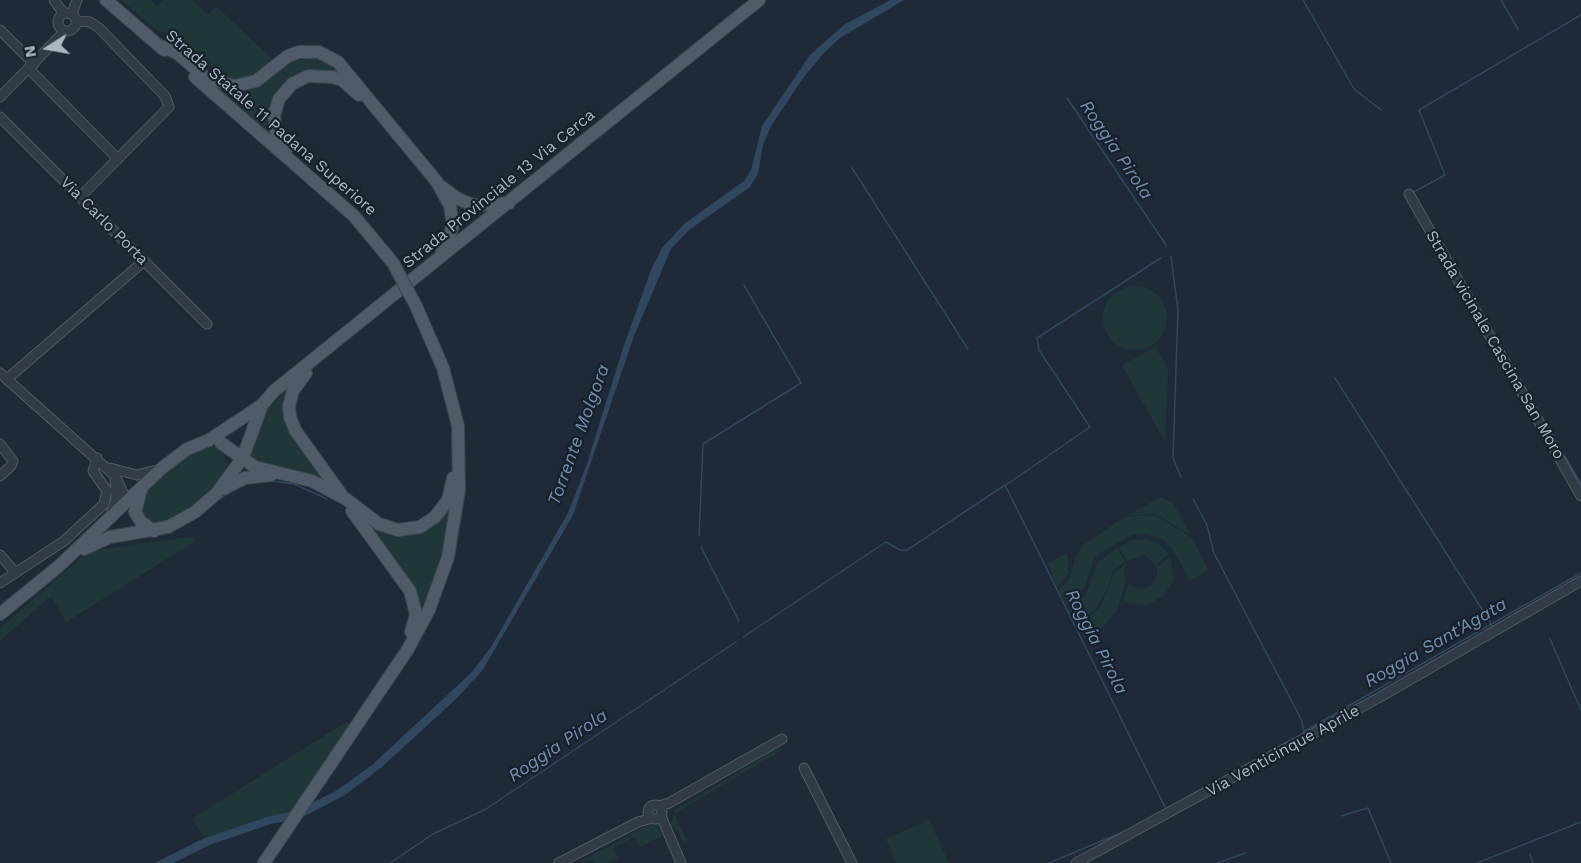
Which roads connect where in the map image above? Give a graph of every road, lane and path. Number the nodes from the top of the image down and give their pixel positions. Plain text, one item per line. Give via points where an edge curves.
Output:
1 (54, 0) edge
2 (77, 0) edge
3 (106, 0) edge
4 (759, 0) edge
5 (70, 16) junction
6 (0, 30) edge
7 (65, 31) junction
8 (158, 45) junction
9 (32, 67) junction
10 (0, 97) edge
11 (0, 117) edge
12 (389, 126) junction
13 (118, 159) junction
14 (318, 183) junction
15 (1409, 194) dead end
16 (80, 196) junction
17 (454, 202) junction
18 (509, 203) junction
19 (477, 229) junction
20 (144, 261) junction
21 (438, 261) junction
22 (374, 312) junction
23 (207, 324) dead end
24 (3, 376) edge
25 (262, 405) junction
26 (458, 426) junction
27 (215, 441) junction
28 (0, 444) edge
29 (243, 457) junction
30 (97, 458) junction
31 (105, 466) junction
32 (162, 468) junction
33 (287, 475) junction
34 (0, 476) edge
35 (115, 476) junction
36 (229, 479) junction
37 (143, 487) junction
38 (332, 491) junction
39 (217, 493) junction
40 (1581, 496) edge
41 (346, 499) junction
42 (128, 501) junction
43 (108, 521) junction
44 (154, 531) junction
45 (0, 555) edge
46 (59, 566) junction
47 (14, 571) junction
48 (1581, 581) edge
49 (0, 582) edge
50 (0, 614) edge
51 (376, 699) junction
52 (782, 739) dead end
53 (804, 768) dead end
54 (656, 814) junction
55 (264, 863) edge
56 (559, 863) edge
57 (681, 863) edge
58 (852, 863) edge
59 (1076, 863) edge

1 - 5 street
2 - 5 street
3 - 8 main road, Strada Statale 11 Padana Superiore
4 - 18 main road, Strada Provinciale 13 Via Cerca
5 - 7 street via 59,23
5 - 7 street via 75,28
5 - 13 street via 96,25 168,101 167,112
6 - 9 street
7 - 9 street
8 - 12 main road via 177,53 206,78 234,86 260,79 292,54 323,53 344,66
8 - 14 main road, Strada Statale 11 Padana Superiore
9 - 10 street
9 - 13 street
11 - 16 street, Via Carlo Porta
12 - 14 main road via 337,78 308,76 287,87 275,110 276,132
12 - 17 main road
13 - 16 street
14 - 26 main road, Strada Statale 11 Padana Superiore, bridge via 363,224 393,263 443,368
15 - 40 street, Strada vicinale Cascina San Moro
16 - 20 street, Via Carlo Porta
17 - 18 main road via 479,206
17 - 19 main road via 462,223
17 - 21 main road via 452,230
18 - 19 main road, Strada Provinciale 13 Via Cerca
19 - 21 main road, Strada Provinciale 13 Via Cerca
20 - 23 street, Via Carlo Porta
20 - 24 street
21 - 22 main road, Strada Provinciale 13 Via Cerca
22 - 25 main road, Strada Provinciale 13 Via Cerca via 274,391
22 - 41 main road via 301,378 289,406 295,430
24 - 30 street
25 - 27 main road, Strada Provinciale 13 Via Cerca
25 - 29 main road, Strada Provinciale 13 Via Cerca
26 - 41 main road via 450,496 441,512 429,522 409,530 384,526
26 - 51 main road, Strada Statale 11 Padana Superiore via 458,501 445,567 419,630
27 - 29 main road
27 - 32 main road, Strada Provinciale 13 Via Cerca via 187,449
27 - 36 main road via 231,460
28 - 34 street via 12,458
29 - 33 main road via 260,469
29 - 36 main road, Strada Provinciale 13 Via Cerca
30 - 31 street
30 - 47 street via 93,471 107,490 104,504 64,541
31 - 32 street via 137,475
31 - 35 street
32 - 37 main road, Strada Provinciale 13 Via Cerca
33 - 38 main road
33 - 39 main road via 245,478
35 - 42 street
35 - 43 street via 116,499
36 - 39 main road, Strada Provinciale 13 Via Cerca
37 - 42 main road, Strada Provinciale 13 Via Cerca
37 - 44 main road via 135,512
38 - 41 main road
38 - 51 main road via 357,516 405,582 414,606 414,628 385,675
39 - 44 main road, Strada Provinciale 13 Via Cerca via 184,519
42 - 43 main road, Strada Provinciale 13 Via Cerca
42 - 44 street via 138,525
43 - 46 main road, Strada Provinciale 13 Via Cerca
44 - 46 main road, Strada Provinciale 13 Via Cerca via 100,541
45 - 47 street
46 - 50 main road, Strada Provinciale 13 Via Cerca
47 - 49 street
48 - 59 street, Via Venticinque Aprile via 1341,719
51 - 55 main road, Strada Statale 11 Padana Superiore
52 - 54 street
53 - 58 street
54 - 56 street
54 - 57 street

